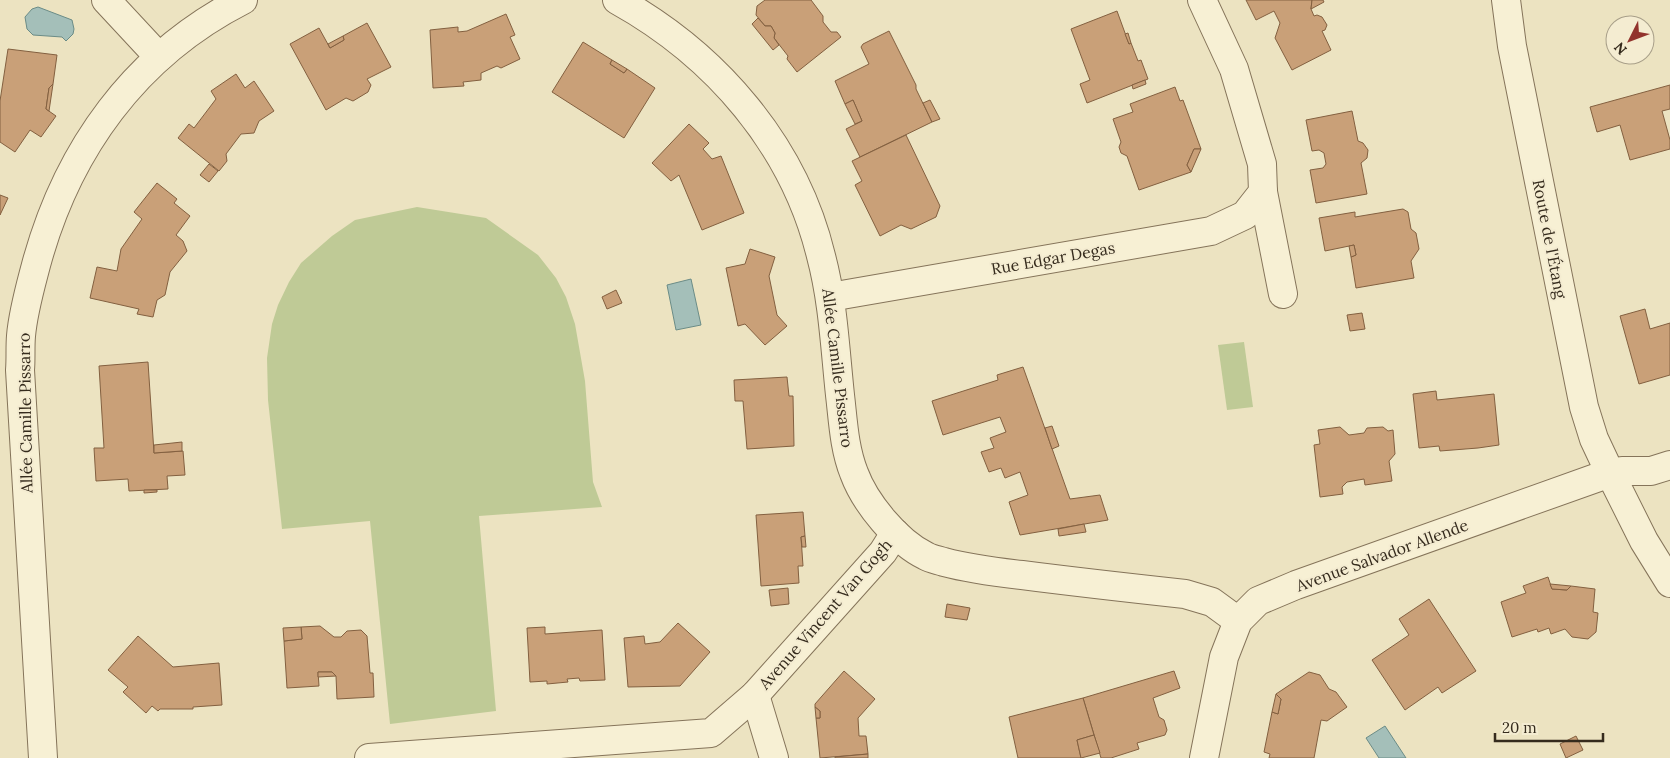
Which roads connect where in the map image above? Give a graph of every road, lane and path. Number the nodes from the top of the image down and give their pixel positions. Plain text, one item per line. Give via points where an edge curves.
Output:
1 (106, 0) edge
2 (243, 0) edge
3 (617, 0) edge
4 (1202, 0) edge
5 (1506, 0) edge
6 (160, 56) junction
7 (1263, 192) junction
8 (1283, 294) dead end
9 (830, 297) junction
10 (1670, 465) edge
11 (1610, 473) junction
12 (895, 534) junction
13 (1670, 583) edge
14 (1238, 621) junction
15 (755, 694) junction
16 (43, 758) edge
17 (369, 758) edge
18 (774, 758) edge
19 (1204, 758) edge

1 - 6 street
2 - 6 street, Allée Camille Pissarro via 219,12
3 - 9 street, Allée Camille Pissarro via 668,32 710,66 745,104 775,146 804,204 821,254
4 - 7 street via 1234,70 1262,164
5 - 11 street, Route de l'Étang via 1584,407 1594,440
6 - 16 street, Allée Camille Pissarro via 108,113 75,164 48,224 25,309 20,370
7 - 8 street
7 - 9 street, Rue Edgar Degas via 1244,215 1211,231
9 - 12 street, Allée Camille Pissarro via 844,434 853,472 869,503
10 - 11 street, Avenue Salvador Allende via 1651,471
11 - 13 street, Route de l'Étang via 1644,541
11 - 14 street, Avenue Salvador Allende via 1296,585 1258,601
12 - 14 street, Allée Camille Pissarro via 926,557 969,569 1184,594 1212,602
12 - 15 street, Avenue Vincent Van Gogh via 883,552
14 - 19 street, Avenue Salvador Allende via 1224,657
15 - 17 street, Avenue Vincent Van Gogh via 711,733
15 - 18 street, Avenue Vincent Van Gogh

